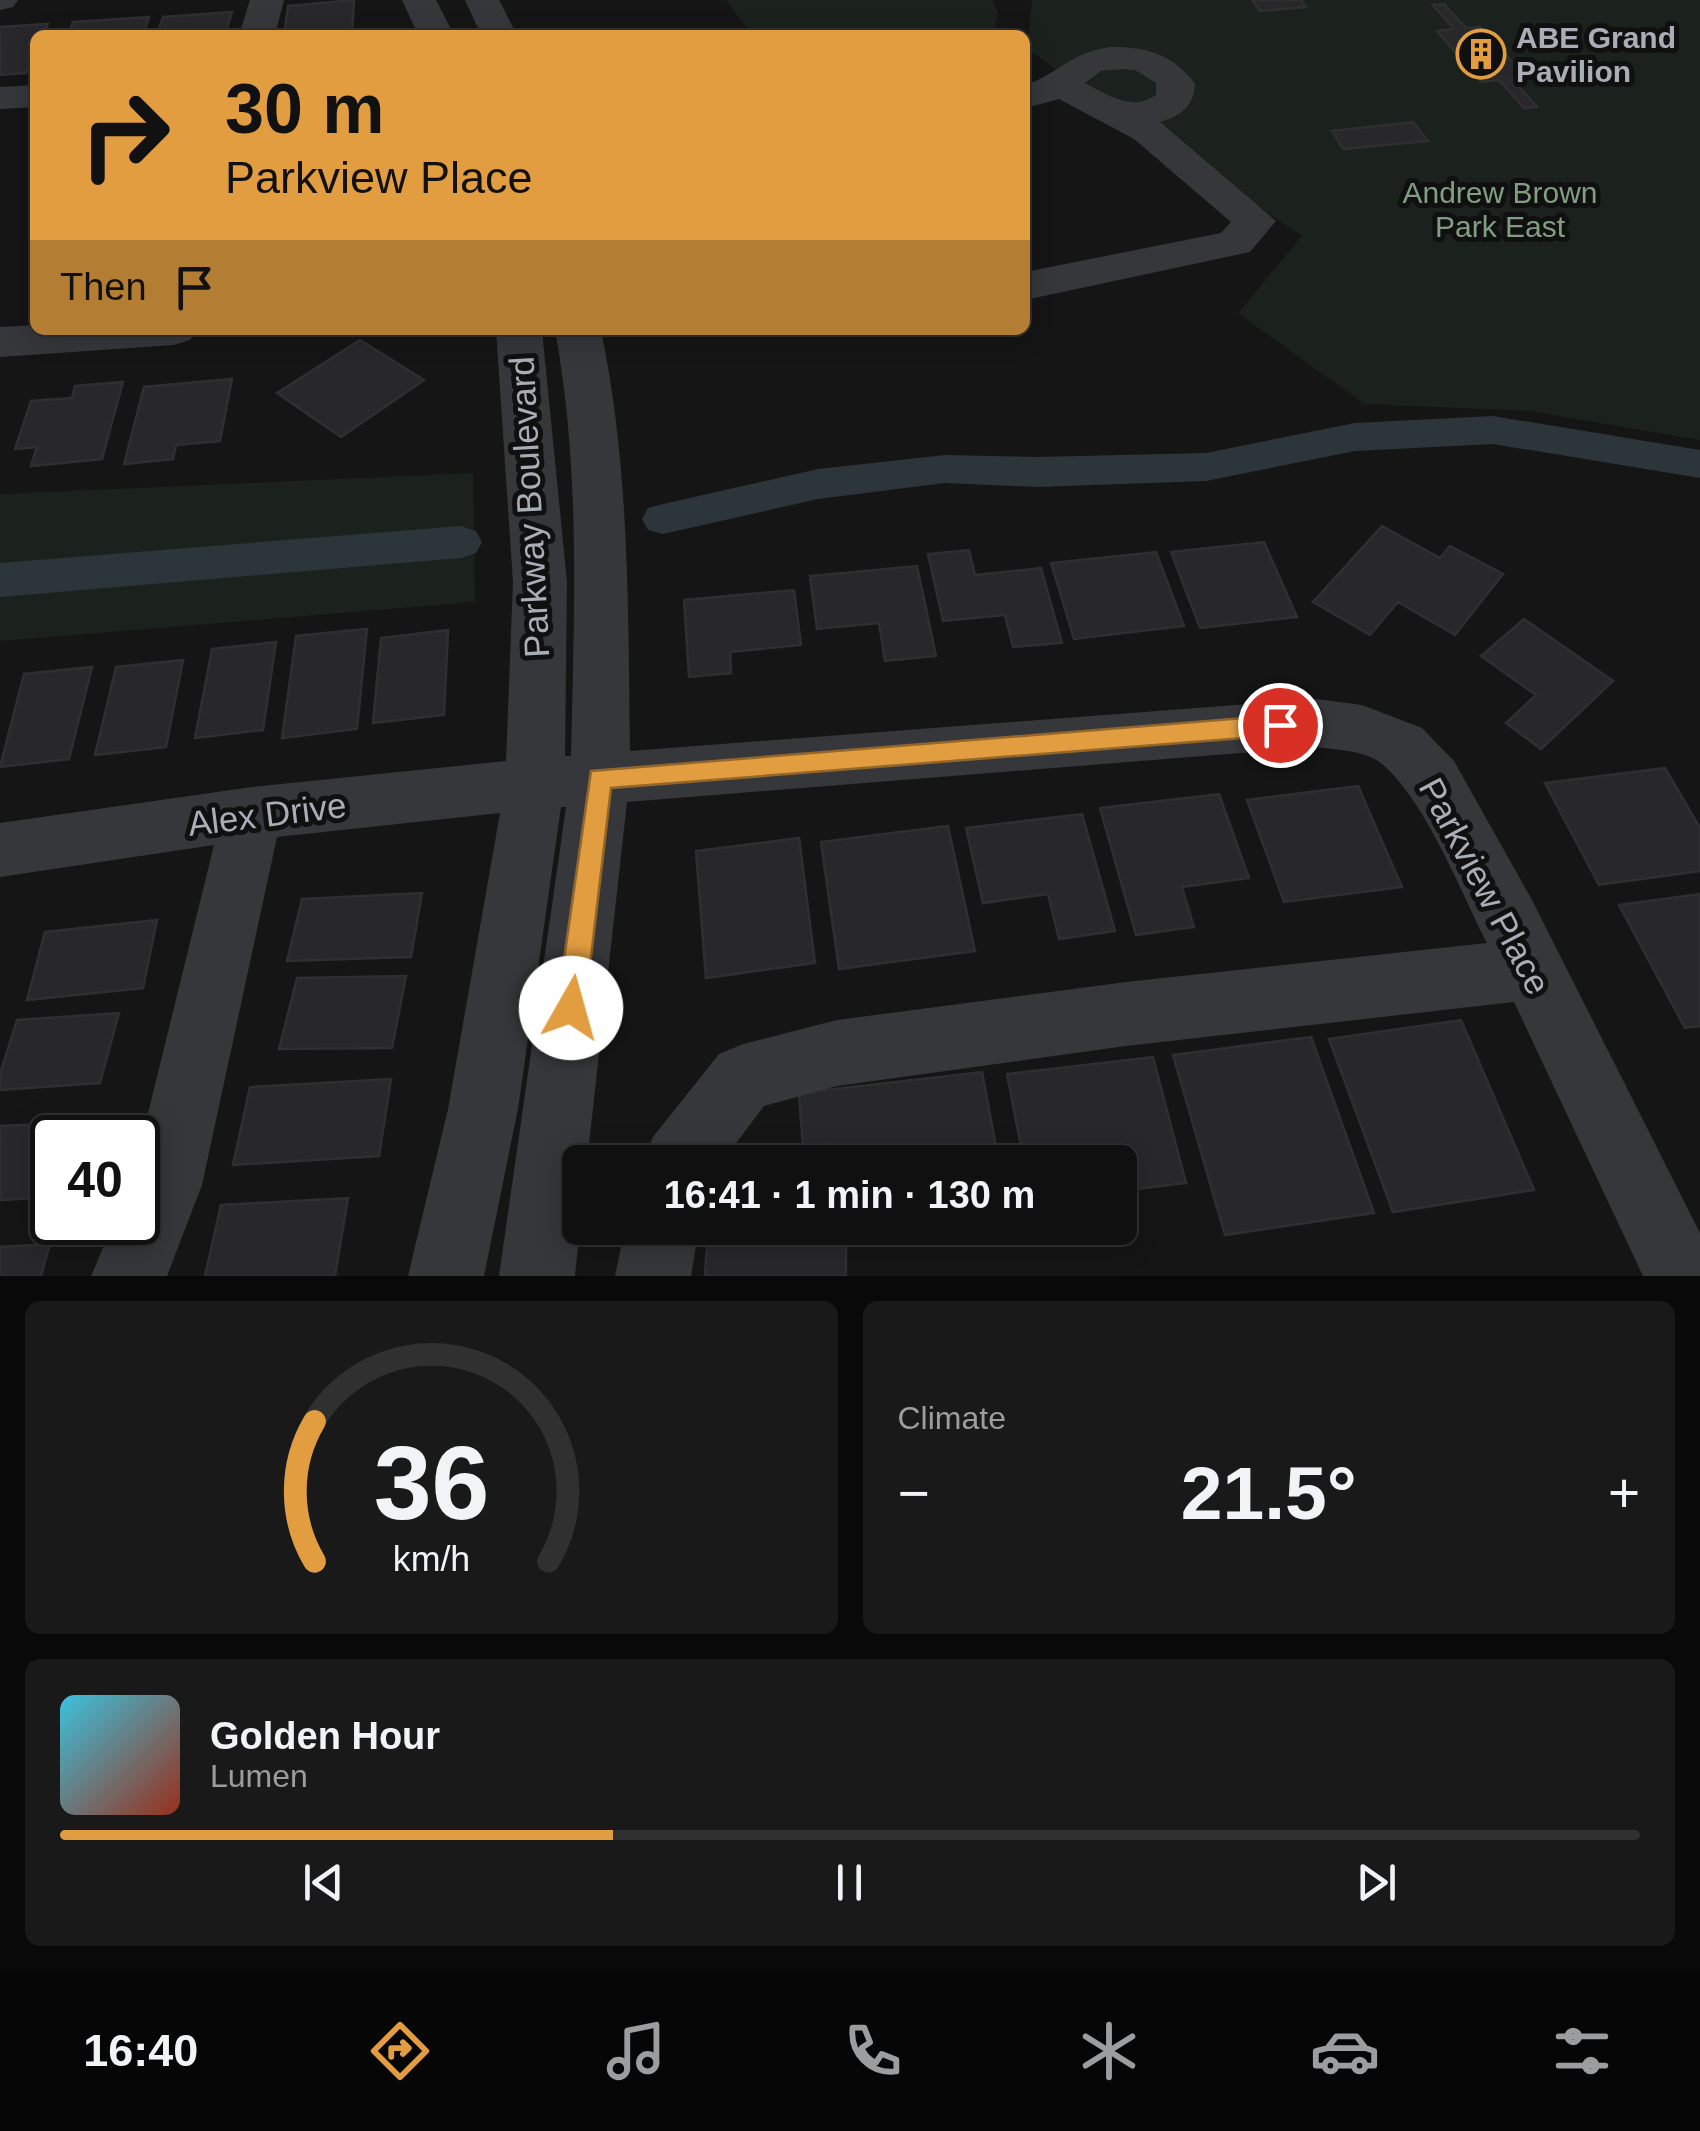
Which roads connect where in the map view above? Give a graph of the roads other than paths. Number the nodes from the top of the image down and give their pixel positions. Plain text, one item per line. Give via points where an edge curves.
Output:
1 (267, 0) edge
2 (419, 0) edge
3 (482, 0) edge
4 (259, 30) edge
5 (434, 30) edge
6 (497, 30) edge
7 (1043, 91) edge
8 (30, 96) edge
9 (0, 98) edge
10 (1111, 112) junction
11 (1030, 285) edge
12 (102, 335) edge
13 (519, 335) edge
14 (579, 335) edge
15 (0, 342) edge
16 (568, 781) junction
17 (252, 814) junction
18 (0, 850) edge
19 (1532, 969) junction
20 (691, 1145) edge
21 (659, 1245) edge
22 (129, 1276) edge
23 (446, 1276) edge
24 (536, 1276) edge
25 (653, 1276) edge
26 (1682, 1276) edge

1 - 4 street
2 - 5 street
3 - 6 street
7 - 10 street
7 - 10 street via 1082,66 1116,58 1154,65 1176,84 1176,98 1161,110
8 - 9 street
10 - 11 street via 1148,131 1255,220 1235,244
12 - 15 street
13 - 16 street, Parkway Boulevard via 540,582
14 - 16 street, Parkway Boulevard via 602,525
16 - 17 street, Alex Drive
16 - 19 street, Parkview Place via 1316,723 1362,729 1402,746 1433,779
16 - 23 street, Parkway Boulevard
16 - 24 street, Parkway Boulevard
17 - 18 street, Alex Drive
17 - 22 street via 166,1185
19 - 20 street via 837,1054 743,1078
19 - 26 street, Parkview Place
21 - 25 street

